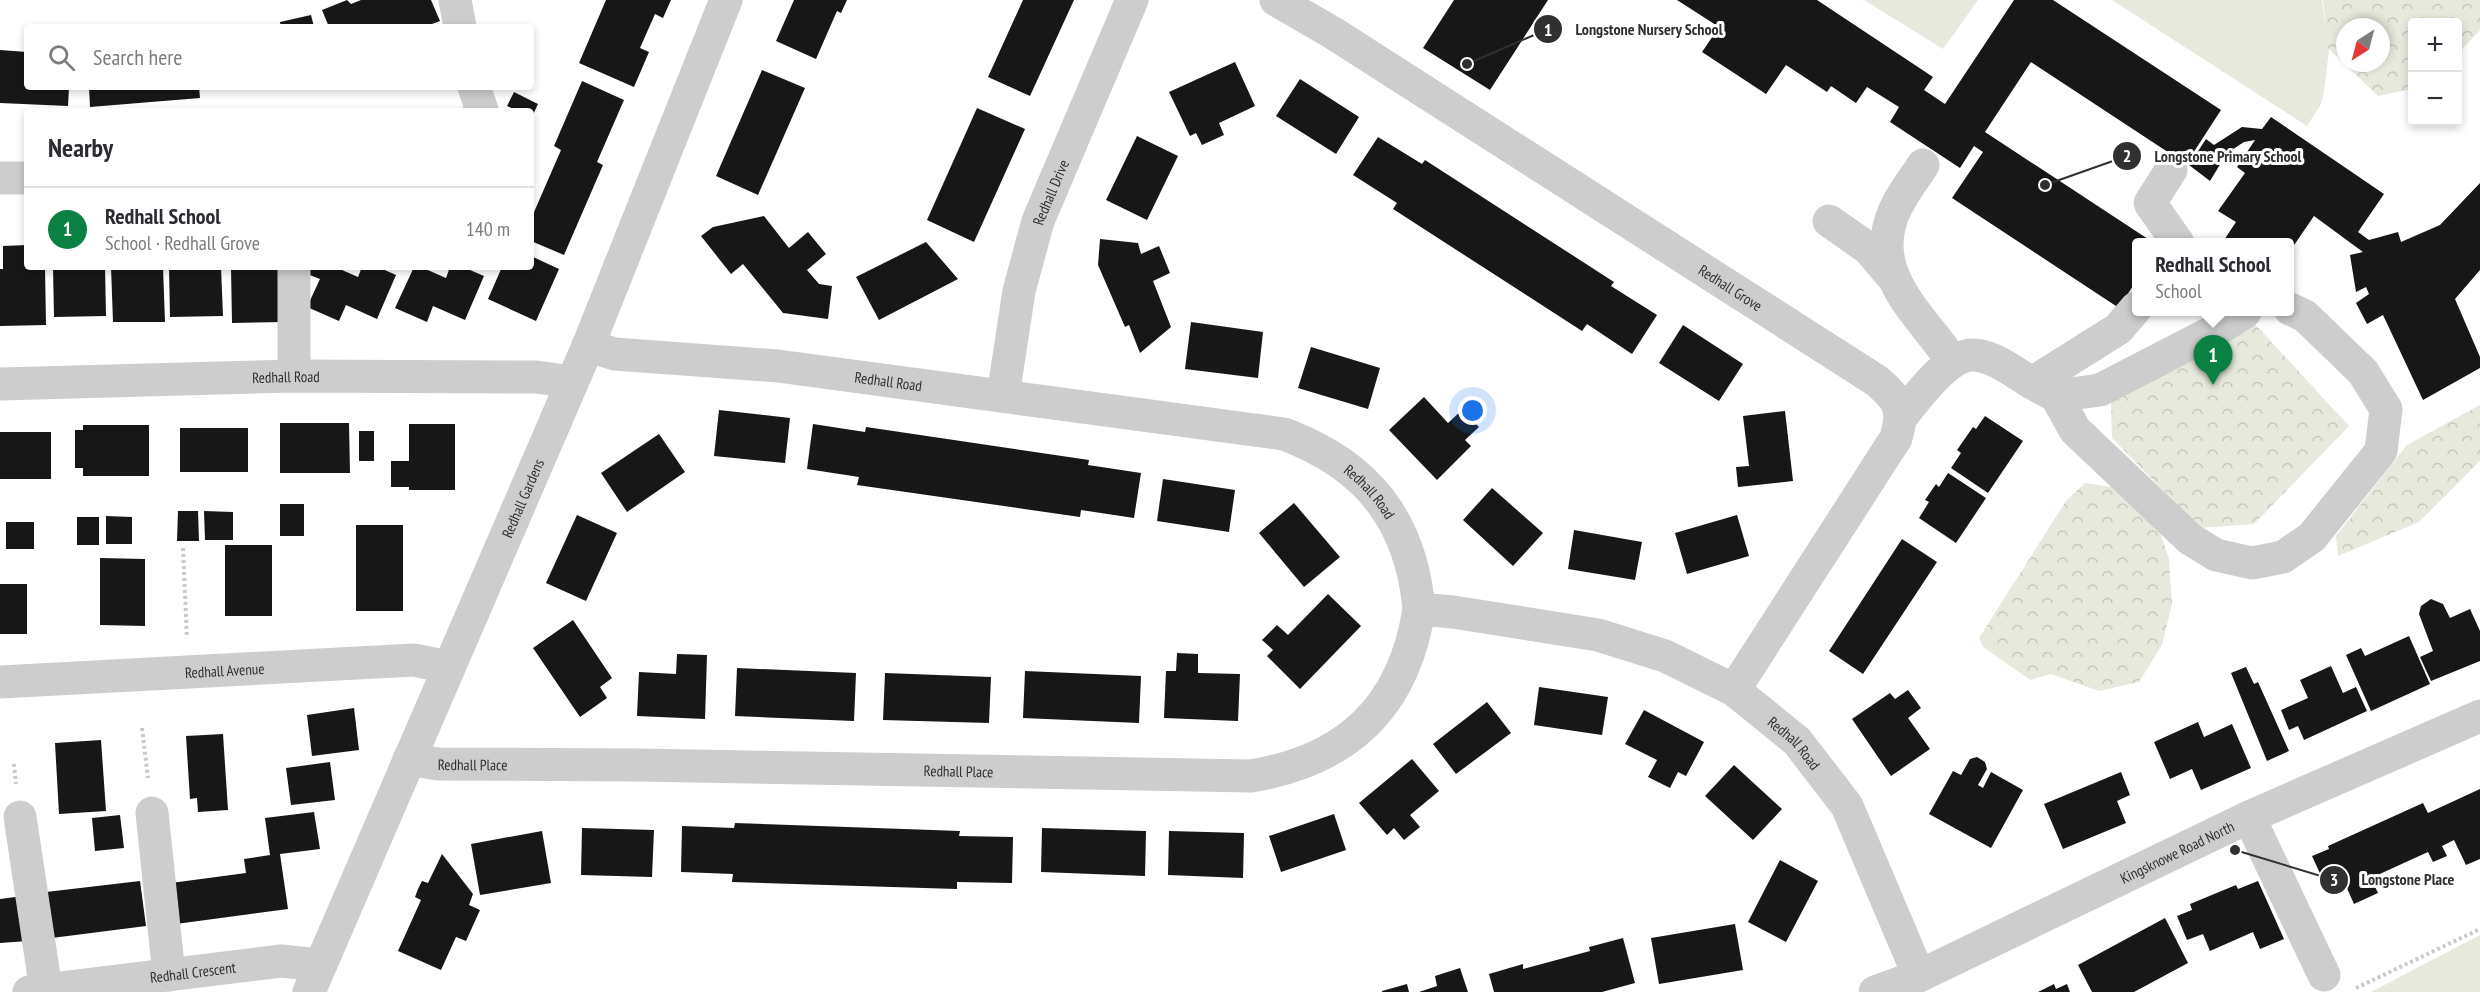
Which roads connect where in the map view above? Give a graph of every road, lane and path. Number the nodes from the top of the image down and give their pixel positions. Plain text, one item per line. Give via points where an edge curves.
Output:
1 (455, 0) edge
2 (726, 0) edge
3 (1132, 0) edge
4 (1276, 0) edge
5 (459, 24) edge
6 (475, 90) edge
7 (482, 108) edge
8 (1923, 165) dead end
9 (2171, 170) dead end
10 (0, 178) edge
11 (24, 178) edge
12 (1829, 221) dead end
13 (2174, 238) edge
14 (294, 270) edge
15 (1891, 275) junction
16 (2294, 311) edge
17 (2132, 313) edge
18 (2239, 316) edge
19 (588, 346) junction
20 (1952, 361) junction
21 (294, 376) junction
22 (572, 382) junction
23 (0, 384) edge
24 (2044, 389) junction
25 (1003, 396) junction
26 (1902, 416) junction
27 (183, 548) dead end
28 (1419, 609) junction
29 (448, 667) junction
30 (189, 672) junction
31 (0, 682) edge
32 (1734, 690) junction
33 (2480, 716) edge
34 (142, 728) dead end
35 (409, 759) junction
36 (152, 813) joint
37 (2250, 816) junction
38 (20, 818) dead end
39 (2480, 929) edge
40 (169, 975) junction
41 (1919, 976) junction
42 (315, 978) edge
43 (2335, 983) edge
44 (37, 991) edge
45 (1875, 992) edge

1 - 5 street
2 - 19 street, Redhall Gardens
3 - 25 street, Redhall Drive via 1038,221 1020,291
4 - 26 street, Redhall Grove via 1877,381 1893,394
6 - 7 street
8 - 15 street via 1890,221 1886,249
9 - 13 street via 2150,203
10 - 11 street
12 - 15 street via 1869,249
14 - 21 street
15 - 20 street
16 - 24 street via 2305,316 2363,372 2386,409 2382,451 2312,537 2283,557 2252,563 2216,555 2190,539 2075,430
17 - 24 street via 2118,329
18 - 24 street via 2100,390
19 - 22 street, Redhall Gardens
19 - 25 street, Redhall Road via 615,354 778,366
20 - 24 street via 1972,354
20 - 26 street
21 - 22 street, Redhall Road via 536,377
21 - 23 street, Redhall Road
22 - 29 street, Redhall Gardens
25 - 28 street, Redhall Road via 1284,434 1309,443 1354,471 1389,512 1411,558
26 - 32 street via 1896,438
27 - 30 path
28 - 32 street, Redhall Road via 1598,635 1665,656
28 - 35 street, Redhall Place via 1413,643 1396,684 1364,725 1313,760 1283,771 1251,776 438,765
29 - 30 street, Redhall Avenue via 414,660
29 - 35 street, Redhall Gardens
30 - 31 street, Redhall Avenue
32 - 41 street, Redhall Road via 1797,741 1846,806
33 - 37 street, Kingsknowe Road North
34 - 36 path
35 - 42 street, Redhall Gardens
36 - 40 street
37 - 41 street, Kingsknowe Road North
37 - 43 street
38 - 44 street
39 - 43 path
40 - 42 street, Redhall Crescent via 281,961
40 - 44 street, Redhall Crescent
41 - 45 street, Kingsknowe Road North

